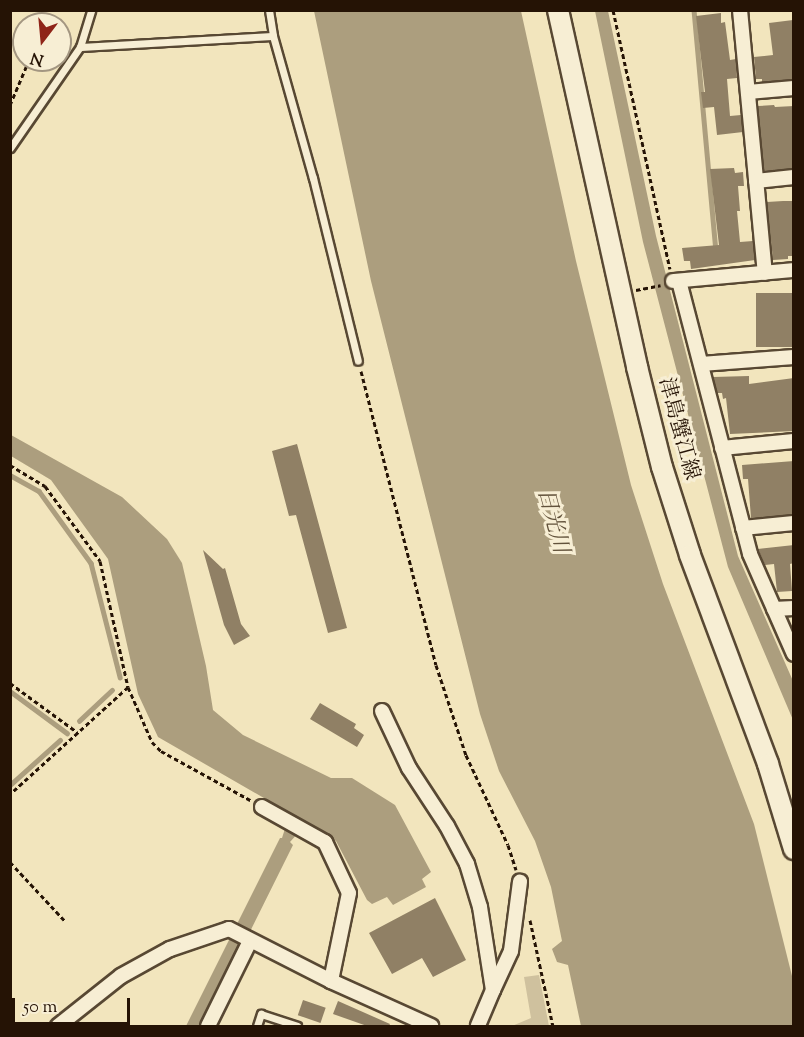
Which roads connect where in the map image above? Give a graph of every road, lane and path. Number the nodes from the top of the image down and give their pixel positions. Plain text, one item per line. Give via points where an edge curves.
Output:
1 (91, 10) edge
2 (269, 10) edge
3 (558, 10) edge
4 (613, 10) edge
5 (740, 10) edge
6 (273, 36) junction
7 (80, 47) junction
8 (24, 72) edge
9 (794, 88) edge
10 (748, 92) junction
11 (10, 105) edge
12 (10, 148) edge
13 (794, 177) edge
14 (756, 181) junction
15 (794, 270) edge
16 (765, 273) junction
17 (676, 281) junction
18 (794, 357) edge
19 (358, 361) joint
20 (701, 364) junction
21 (794, 441) edge
22 (722, 448) junction
23 (10, 465) edge
24 (794, 523) edge
25 (743, 528) junction
26 (794, 608) edge
27 (774, 609) junction
28 (794, 654) edge
29 (10, 683) edge
30 (128, 687) junction
31 (382, 711) dead end
32 (77, 732) junction
33 (10, 794) edge
34 (262, 807) joint
35 (794, 849) edge
36 (10, 862) edge
37 (520, 882) joint
38 (528, 910) dead end
39 (66, 922) dead end
40 (248, 940) junction
41 (331, 981) junction
42 (493, 990) junction
43 (58, 1026) edge
44 (207, 1026) edge
45 (257, 1026) edge
46 (297, 1026) edge
47 (431, 1026) edge
48 (478, 1026) edge
49 (553, 1026) edge

1 - 7 lane
2 - 6 lane
3 - 35 main road, 津島蟹江線 via 662,467 690,555 768,764
4 - 17 path
5 - 10 street
6 - 7 lane
6 - 19 lane
7 - 12 lane
8 - 11 path
9 - 10 street
10 - 14 street
13 - 14 street
14 - 16 street
15 - 16 street
16 - 17 street
17 - 20 street
18 - 20 street
19 - 37 path via 436,665 466,755 508,845
20 - 22 street
21 - 22 street
22 - 25 street
23 - 30 path via 45,486 100,561
24 - 25 street
25 - 27 street
26 - 27 street
27 - 28 street
29 - 32 path
30 - 32 path
30 - 34 path via 152,742 161,751
31 - 42 street via 409,768 467,864 480,907
32 - 33 path
34 - 41 street via 325,842 349,893
36 - 39 path
37 - 42 street via 512,951
38 - 49 path
40 - 41 street
40 - 43 street via 229,929 170,949 121,976
40 - 44 street
41 - 47 street
42 - 48 street
45 - 46 lane via 261,1014

